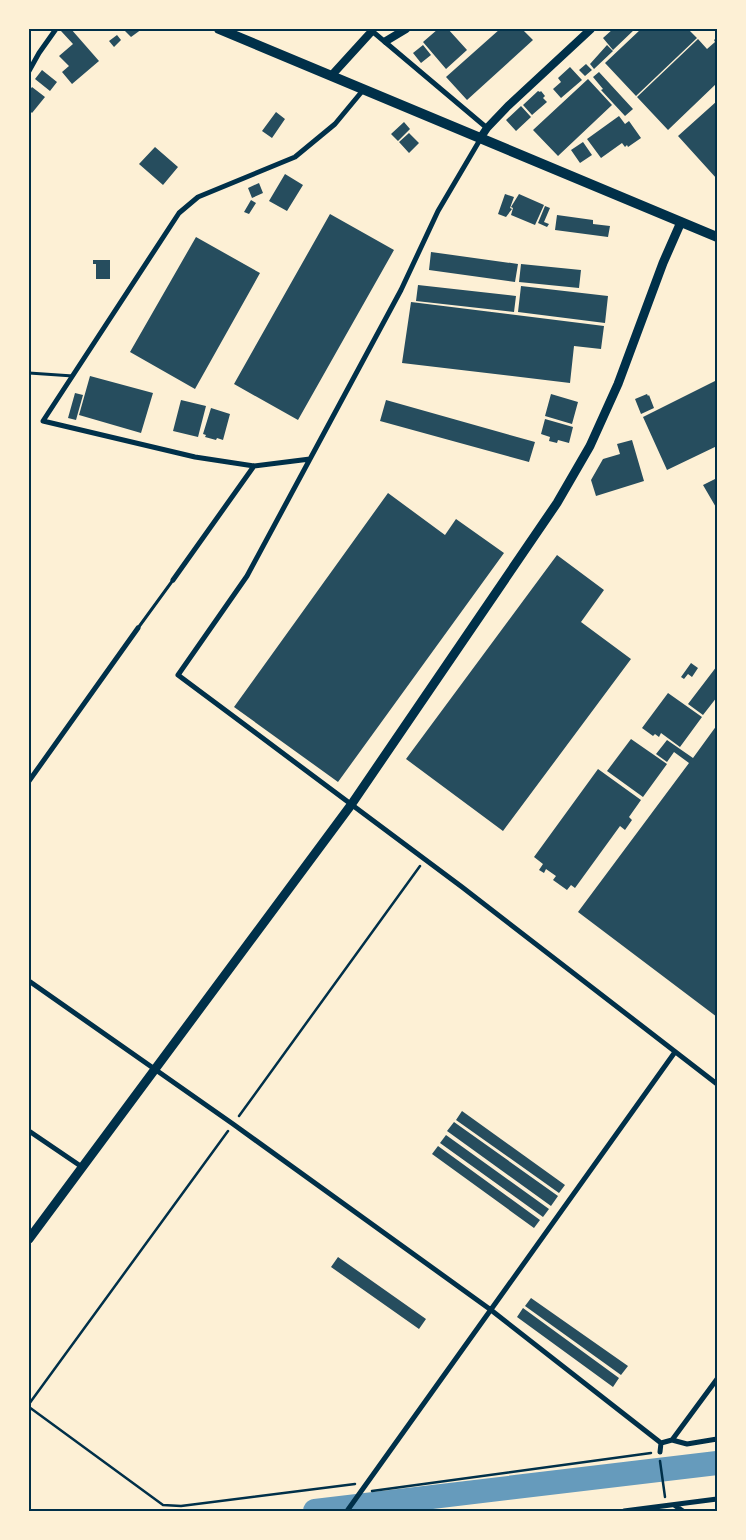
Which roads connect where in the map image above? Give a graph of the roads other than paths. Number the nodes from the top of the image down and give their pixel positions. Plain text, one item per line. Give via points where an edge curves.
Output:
1 (56, 29) edge
2 (219, 29) edge
3 (406, 29) edge
4 (591, 29) edge
5 (371, 30) edge
6 (386, 41) junction
7 (29, 71) edge
8 (331, 76) junction
9 (364, 88) junction
10 (487, 128) junction
11 (482, 138) junction
12 (681, 222) junction
13 (717, 236) edge
14 (29, 373) edge
15 (74, 376) junction
16 (310, 459) junction
17 (254, 466) junction
18 (173, 580) joint
19 (138, 628) joint
20 (29, 781) edge
21 (351, 805) junction
22 (29, 981) edge
23 (675, 1052) junction
24 (156, 1069) junction
25 (717, 1084) edge
26 (29, 1131) edge
27 (82, 1167) junction
28 (29, 1238) edge
29 (491, 1310) junction
30 (717, 1380) edge
31 (717, 1439) edge
32 (672, 1440) junction
33 (661, 1443) junction
34 (660, 1452) road end
35 (717, 1498) edge
36 (674, 1504) junction
37 (347, 1511) edge
38 (624, 1511) edge
39 (683, 1511) edge

1 - 7 street
2 - 8 main road
3 - 6 street
4 - 10 street
5 - 6 street
5 - 8 street
6 - 10 street
8 - 9 main road
9 - 11 main road
9 - 15 street via 334,124 295,157 198,198 180,213
10 - 11 street
11 - 12 main road
11 - 16 street via 438,210 401,290
12 - 13 main road
12 - 21 main road via 618,384 590,446 557,503
14 - 15 lane
15 - 17 street via 43,421 195,457
16 - 17 street
16 - 21 street via 247,576 178,675
17 - 18 street
18 - 19 lane
19 - 20 street
21 - 23 street
21 - 24 main road
22 - 24 street
23 - 25 street
23 - 29 street
24 - 27 main road
24 - 29 street
26 - 27 street
27 - 28 main road
29 - 33 street
29 - 37 street
30 - 32 street
31 - 32 street via 686,1444
32 - 33 street
33 - 34 street
35 - 36 street
36 - 38 street
36 - 39 street

